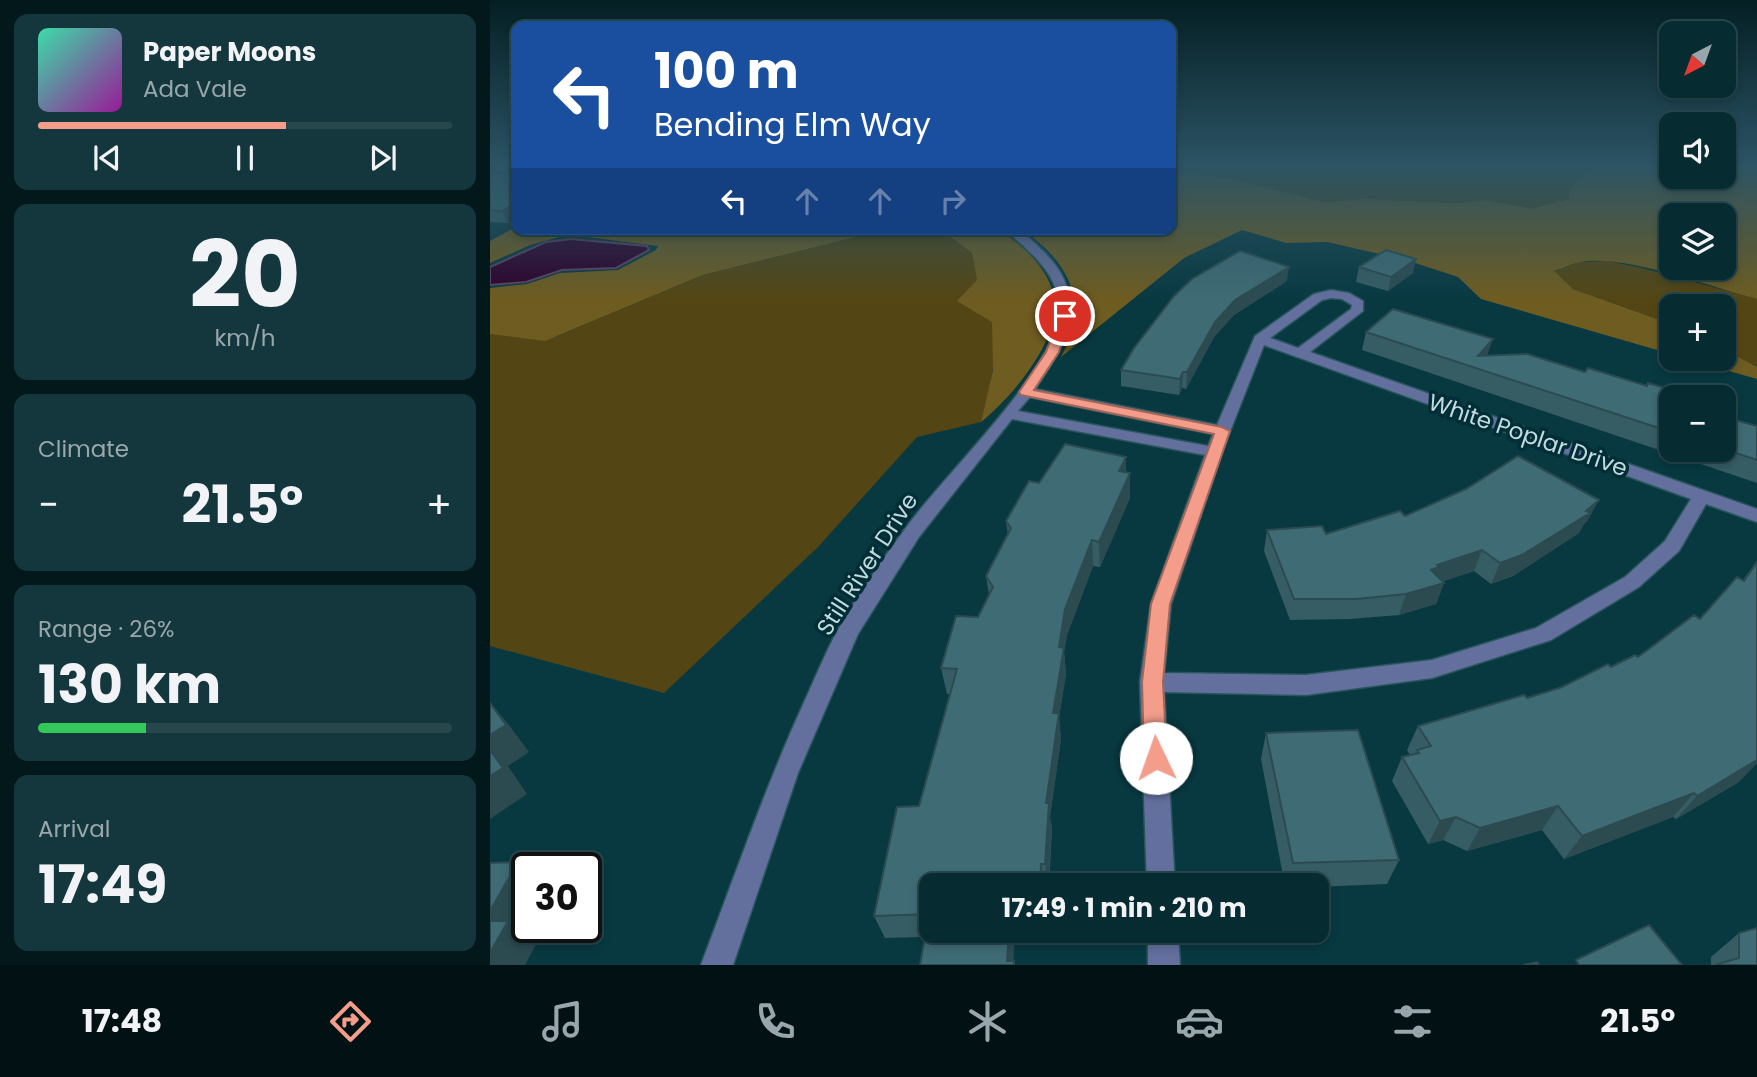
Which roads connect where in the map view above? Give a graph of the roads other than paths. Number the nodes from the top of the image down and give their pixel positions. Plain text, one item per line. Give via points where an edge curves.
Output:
1 (1019, 235) edge
2 (1260, 339) junction
3 (1300, 353) junction
4 (1026, 392) junction
5 (1109, 409) junction
6 (1008, 414) junction
7 (1096, 430) junction
8 (1222, 431) junction
9 (1214, 452) junction
10 (1702, 496) junction
11 (1757, 516) edge
12 (1152, 682) junction
13 (1160, 873) edge
14 (1163, 943) edge
15 (717, 965) edge
16 (1164, 965) edge

1 - 4 street, Still River Drive via 1052,267 1063,291 1065,316 1052,352
2 - 3 street, White Poplar Drive
2 - 3 street via 1318,297 1345,296 1359,304 1357,311
2 - 8 street
3 - 10 street, White Poplar Drive
4 - 5 street
4 - 6 street, Still River Drive
5 - 7 street
5 - 8 street
6 - 7 street
6 - 15 street, Still River Drive via 912,532 848,631 785,773
7 - 9 street
8 - 9 street
9 - 12 street via 1161,604
10 - 11 street, White Poplar Drive
10 - 12 street via 1672,546 1632,582 1543,634 1432,669 1306,685
12 - 13 street
14 - 16 street

